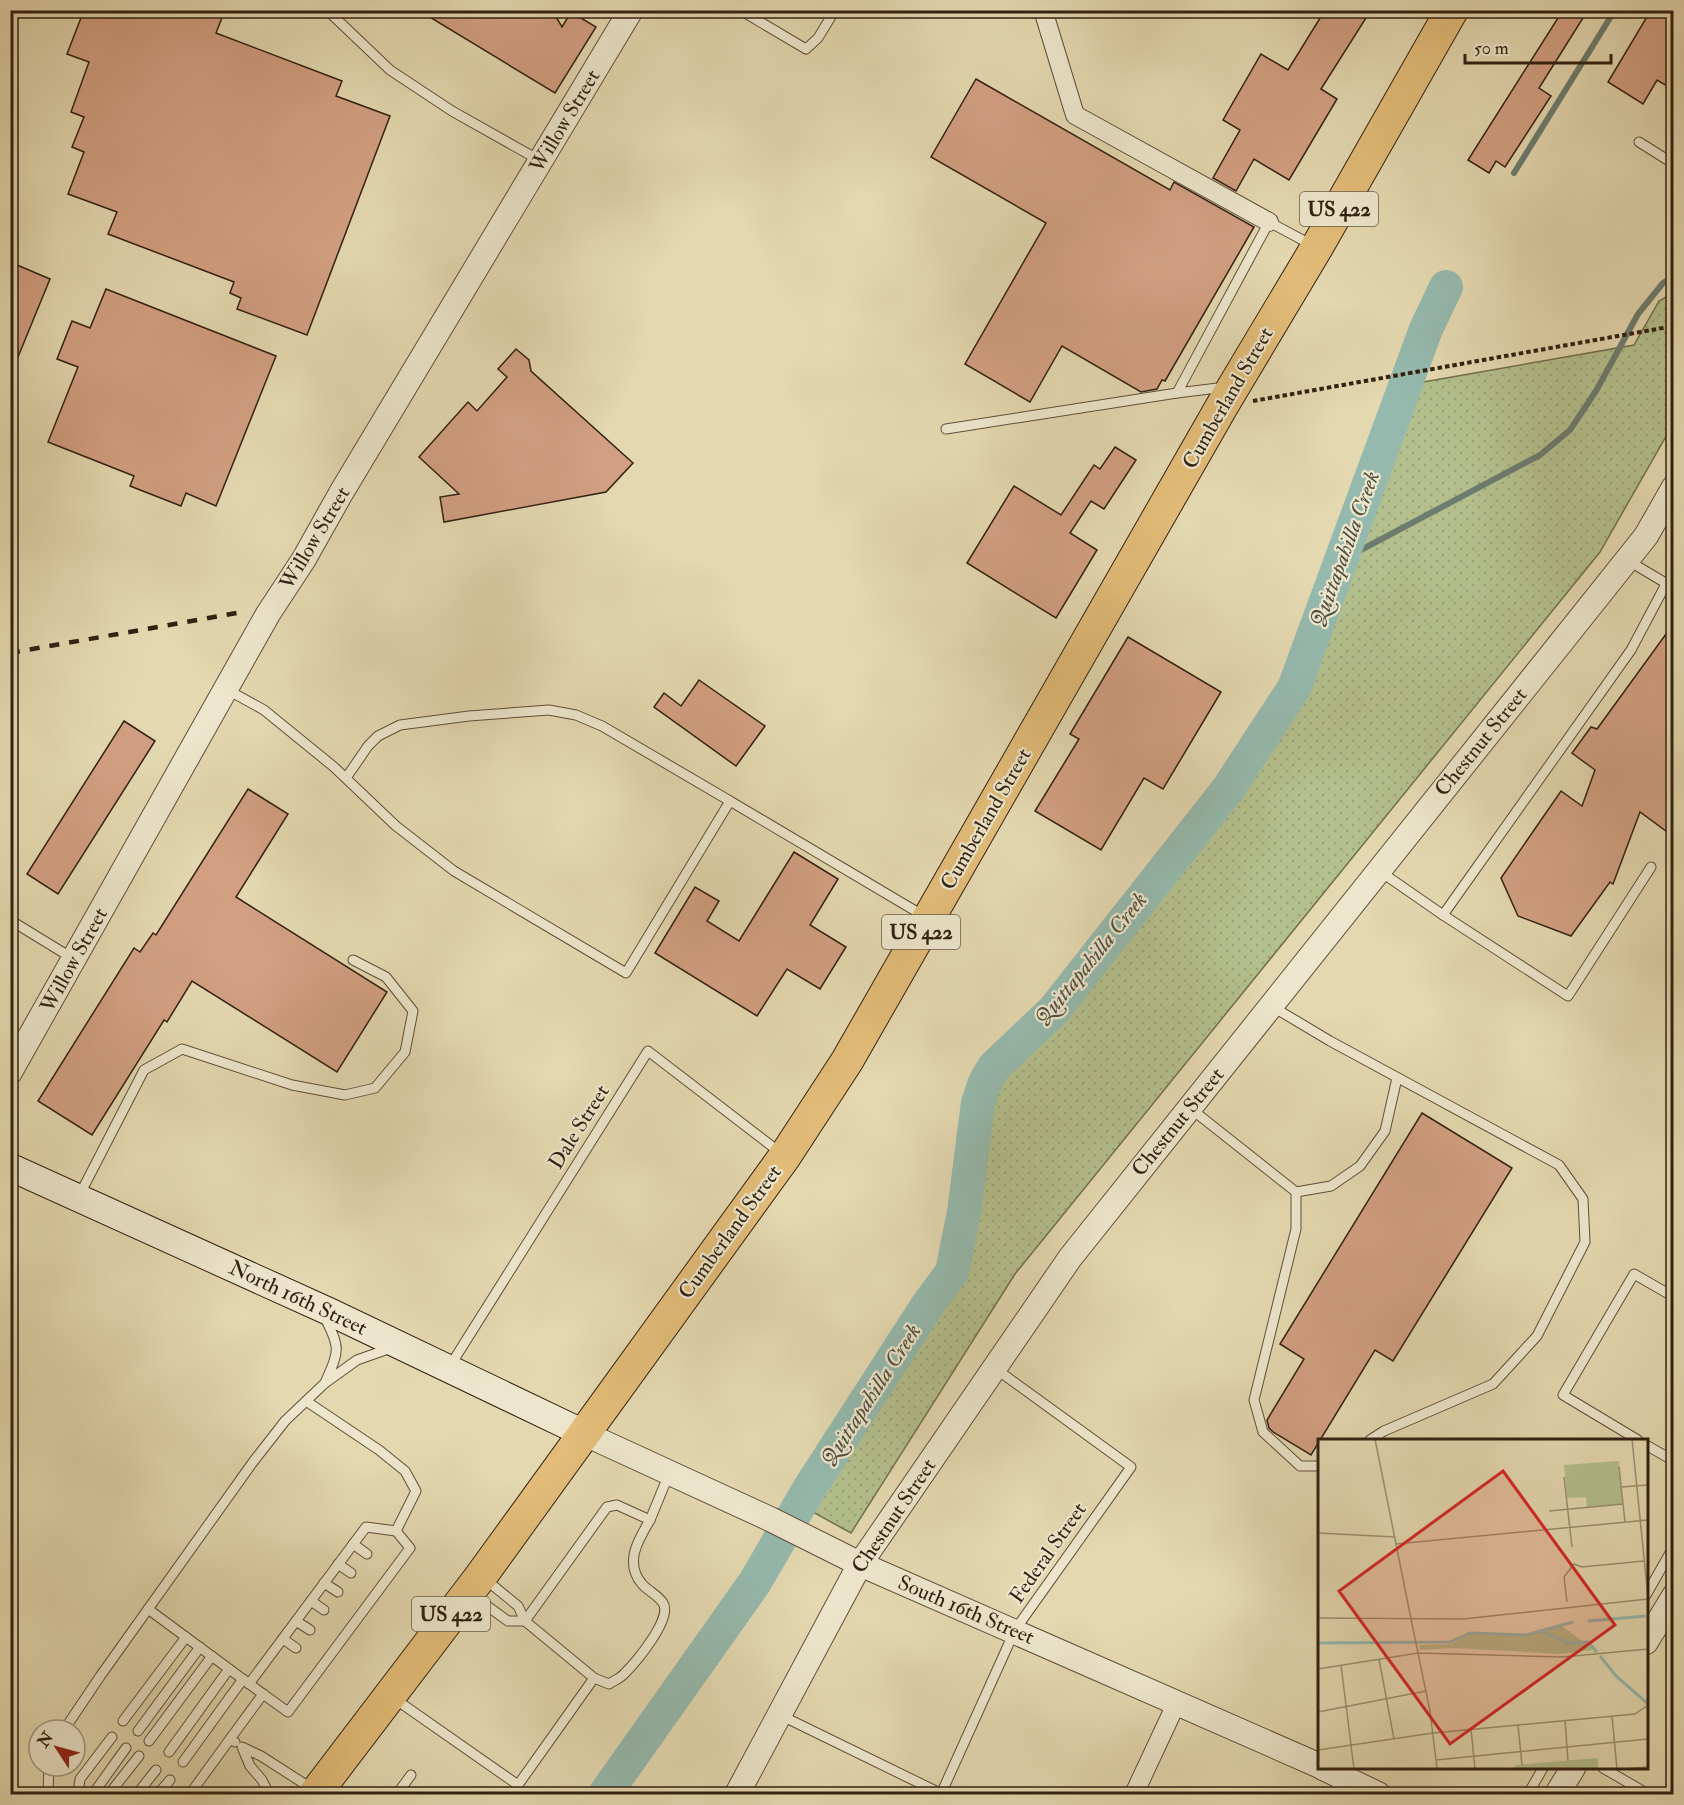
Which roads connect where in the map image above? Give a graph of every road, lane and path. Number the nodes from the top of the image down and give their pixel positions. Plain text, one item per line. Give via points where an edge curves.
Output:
1 (327, 10) edge
2 (631, 10) edge
3 (740, 10) edge
4 (835, 10) edge
5 (1043, 10) edge
6 (1452, 10) edge
7 (1639, 142) dead end
8 (541, 161) junction
9 (1674, 164) edge
10 (1269, 222) junction
11 (1317, 247) junction
12 (1674, 326) edge
13 (1177, 393) junction
14 (1229, 396) junction
15 (946, 429) dead end
16 (1673, 489) edge
17 (1627, 560) junction
18 (1670, 586) edge
19 (226, 689) junction
20 (346, 778) junction
21 (730, 801) junction
22 (1651, 867) dead end
23 (1379, 870) junction
24 (1443, 915) junction
25 (929, 918) junction
26 (10, 920) edge
27 (74, 960) junction
28 (352, 960) dead end
29 (1270, 1006) junction
30 (10, 1072) edge
31 (1397, 1078) junction
32 (1189, 1108) junction
33 (785, 1156) junction
34 (10, 1167) edge
35 (1296, 1192) junction
36 (78, 1198) junction
37 (1674, 1297) edge
38 (320, 1308) junction
39 (400, 1345) junction
40 (449, 1368) junction
41 (994, 1368) junction
42 (326, 1383) junction
43 (306, 1401) junction
44 (583, 1433) junction
45 (1372, 1439) edge
46 (1636, 1439) edge
47 (1648, 1446) edge
48 (1674, 1461) edge
49 (1318, 1466) edge
50 (669, 1474) junction
51 (650, 1520) junction
52 (396, 1531) junction
53 (353, 1544) junction
54 (1674, 1546) edge
55 (367, 1554) dead end
56 (338, 1564) junction
57 (860, 1564) junction
58 (383, 1566) dead end
59 (392, 1573) junction
60 (351, 1574) dead end
61 (324, 1583) junction
62 (474, 1584) junction
63 (338, 1592) dead end
64 (1648, 1593) edge
65 (1674, 1596) edge
66 (310, 1601) junction
67 (355, 1604) dead end
68 (148, 1609) junction
69 (324, 1611) dead end
70 (364, 1611) junction
71 (296, 1621) junction
72 (525, 1621) junction
73 (341, 1623) dead end
74 (310, 1630) dead end
75 (350, 1630) junction
76 (1015, 1630) junction
77 (186, 1637) junction
78 (283, 1639) junction
79 (1648, 1640) edge
80 (327, 1642) dead end
81 (200, 1647) junction
82 (296, 1648) dead end
83 (336, 1649) junction
84 (212, 1656) junction
85 (312, 1660) dead end
86 (322, 1667) junction
87 (229, 1669) junction
88 (594, 1678) junction
89 (246, 1682) junction
90 (263, 1694) junction
91 (390, 1695) junction
92 (1177, 1702) junction
93 (780, 1714) junction
94 (72, 1718) edge
95 (123, 1721) dead end
96 (138, 1731) dead end
97 (112, 1737) dead end
98 (230, 1739) junction
99 (149, 1741) dead end
100 (242, 1747) junction
101 (126, 1748) dead end
102 (169, 1752) dead end
103 (139, 1756) dead end
104 (183, 1762) dead end
105 (1542, 1769) edge
106 (1572, 1769) edge
107 (1606, 1769) edge
108 (156, 1770) dead end
109 (411, 1775) dead end
110 (1330, 1776) edge
111 (49, 1778) edge
112 (170, 1780) dead end
113 (48, 1794) edge
114 (78, 1794) edge
115 (93, 1794) edge
116 (109, 1794) edge
117 (137, 1794) edge
118 (158, 1794) edge
119 (190, 1794) edge
120 (269, 1794) edge
121 (317, 1794) edge
122 (397, 1794) edge
123 (737, 1794) edge
124 (942, 1794) edge
125 (1134, 1794) edge
126 (1378, 1794) edge
127 (1528, 1794) edge
128 (1557, 1794) edge
129 (1648, 1794) edge

1 - 8 lane via 390,70 452,111
2 - 8 street, Willow Street
3 - 4 lane via 806,49 818,38
5 - 10 street via 1075,115
6 - 11 highway, Cumberland Street / US 422
7 - 9 lane
8 - 19 street, Willow Street
10 - 11 lane
10 - 13 lane
11 - 14 highway, Cumberland Street / US 422
12 - 14 path via 1380,379
13 - 14 lane
13 - 15 lane
14 - 25 highway, Cumberland Street / US 422
16 - 17 street, Chestnut Street
17 - 18 lane
17 - 23 street, Chestnut Street
18 - 24 lane via 1631,650
19 - 20 lane via 264,710
19 - 27 street, Willow Street
20 - 21 lane via 378,736 400,725 549,710 576,715 602,726
20 - 21 lane via 396,826 454,871 626,973
21 - 25 lane
22 - 24 lane via 1568,996
23 - 24 lane
23 - 29 street, Chestnut Street
25 - 33 highway, Cumberland Street / US 422 via 847,1061
26 - 27 lane
27 - 30 street, Willow Street
28 - 36 lane via 386,977 413,1011 405,1052 375,1088 345,1095 292,1085 182,1049 144,1070
29 - 31 lane
29 - 32 street, Chestnut Street
31 - 35 lane via 1385,1131 1360,1166 1332,1186
31 - 45 lane via 1559,1165 1583,1199 1585,1242 1537,1336 1493,1384
32 - 35 lane
32 - 41 street, Chestnut Street via 1070,1258
33 - 40 lane, Dale Street via 648,1051
33 - 44 highway, Cumberland Street / US 422
34 - 36 main road, North 16th Street
35 - 49 lane via 1296,1229 1254,1400 1263,1432 1300,1466
36 - 38 main road, North 16th Street
37 - 46 lane via 1634,1275 1563,1395
38 - 39 main road, North 16th Street
38 - 42 lane via 338,1350
39 - 40 main road, North 16th Street
39 - 42 lane via 357,1360
40 - 44 main road, North 16th Street
41 - 57 street, Chestnut Street
41 - 76 lane, Federal Street via 1131,1467
42 - 43 lane
43 - 52 lane via 405,1471 416,1491
43 - 68 lane via 253,1462
44 - 50 street, South 16th Street
44 - 62 highway, Cumberland Street / US 422
47 - 48 lane
50 - 51 lane
50 - 57 street, South 16th Street
51 - 72 lane via 617,1505 607,1507
51 - 88 lane via 633,1557 635,1573 664,1603 666,1611 660,1627 623,1675 609,1684
52 - 53 lane via 366,1527
52 - 59 lane via 410,1548
53 - 55 lane
53 - 56 lane
54 - 64 lane
56 - 60 lane
56 - 61 lane
57 - 76 street, South 16th Street
57 - 93 street, Chestnut Street
58 - 59 lane
59 - 70 lane via 373,1590
61 - 63 lane
61 - 66 lane
62 - 72 lane via 518,1606
62 - 72 lane via 508,1621
62 - 91 highway, Cumberland Street / US 422
65 - 79 street
66 - 69 lane
66 - 71 lane
67 - 70 lane
68 - 77 lane
68 - 94 lane
70 - 75 lane
71 - 74 lane
71 - 78 lane
72 - 88 lane
73 - 75 lane
75 - 83 lane
76 - 92 street, South 16th Street
76 - 124 lane, Federal Street
77 - 81 lane
77 - 95 lane
78 - 82 lane
78 - 89 lane
80 - 83 lane
81 - 84 lane
81 - 96 lane
83 - 86 lane
84 - 87 lane
84 - 99 lane
85 - 86 lane
86 - 90 lane via 288,1712
87 - 89 lane
87 - 102 lane
88 - 91 lane via 518,1785
89 - 90 lane
89 - 104 lane
90 - 98 lane
91 - 121 highway, Cumberland Street / US 422
92 - 110 street, South 16th Street
92 - 125 street
93 - 123 street, Chestnut Street
93 - 124 lane
97 - 114 lane via 80,1779
98 - 100 lane
98 - 119 lane
100 - 120 lane
100 - 121 lane
101 - 115 lane
103 - 116 lane
105 - 127 lane
106 - 128 street
107 - 129 lane
108 - 117 lane
109 - 122 lane
110 - 126 street, South 16th Street
111 - 113 lane
112 - 118 lane

